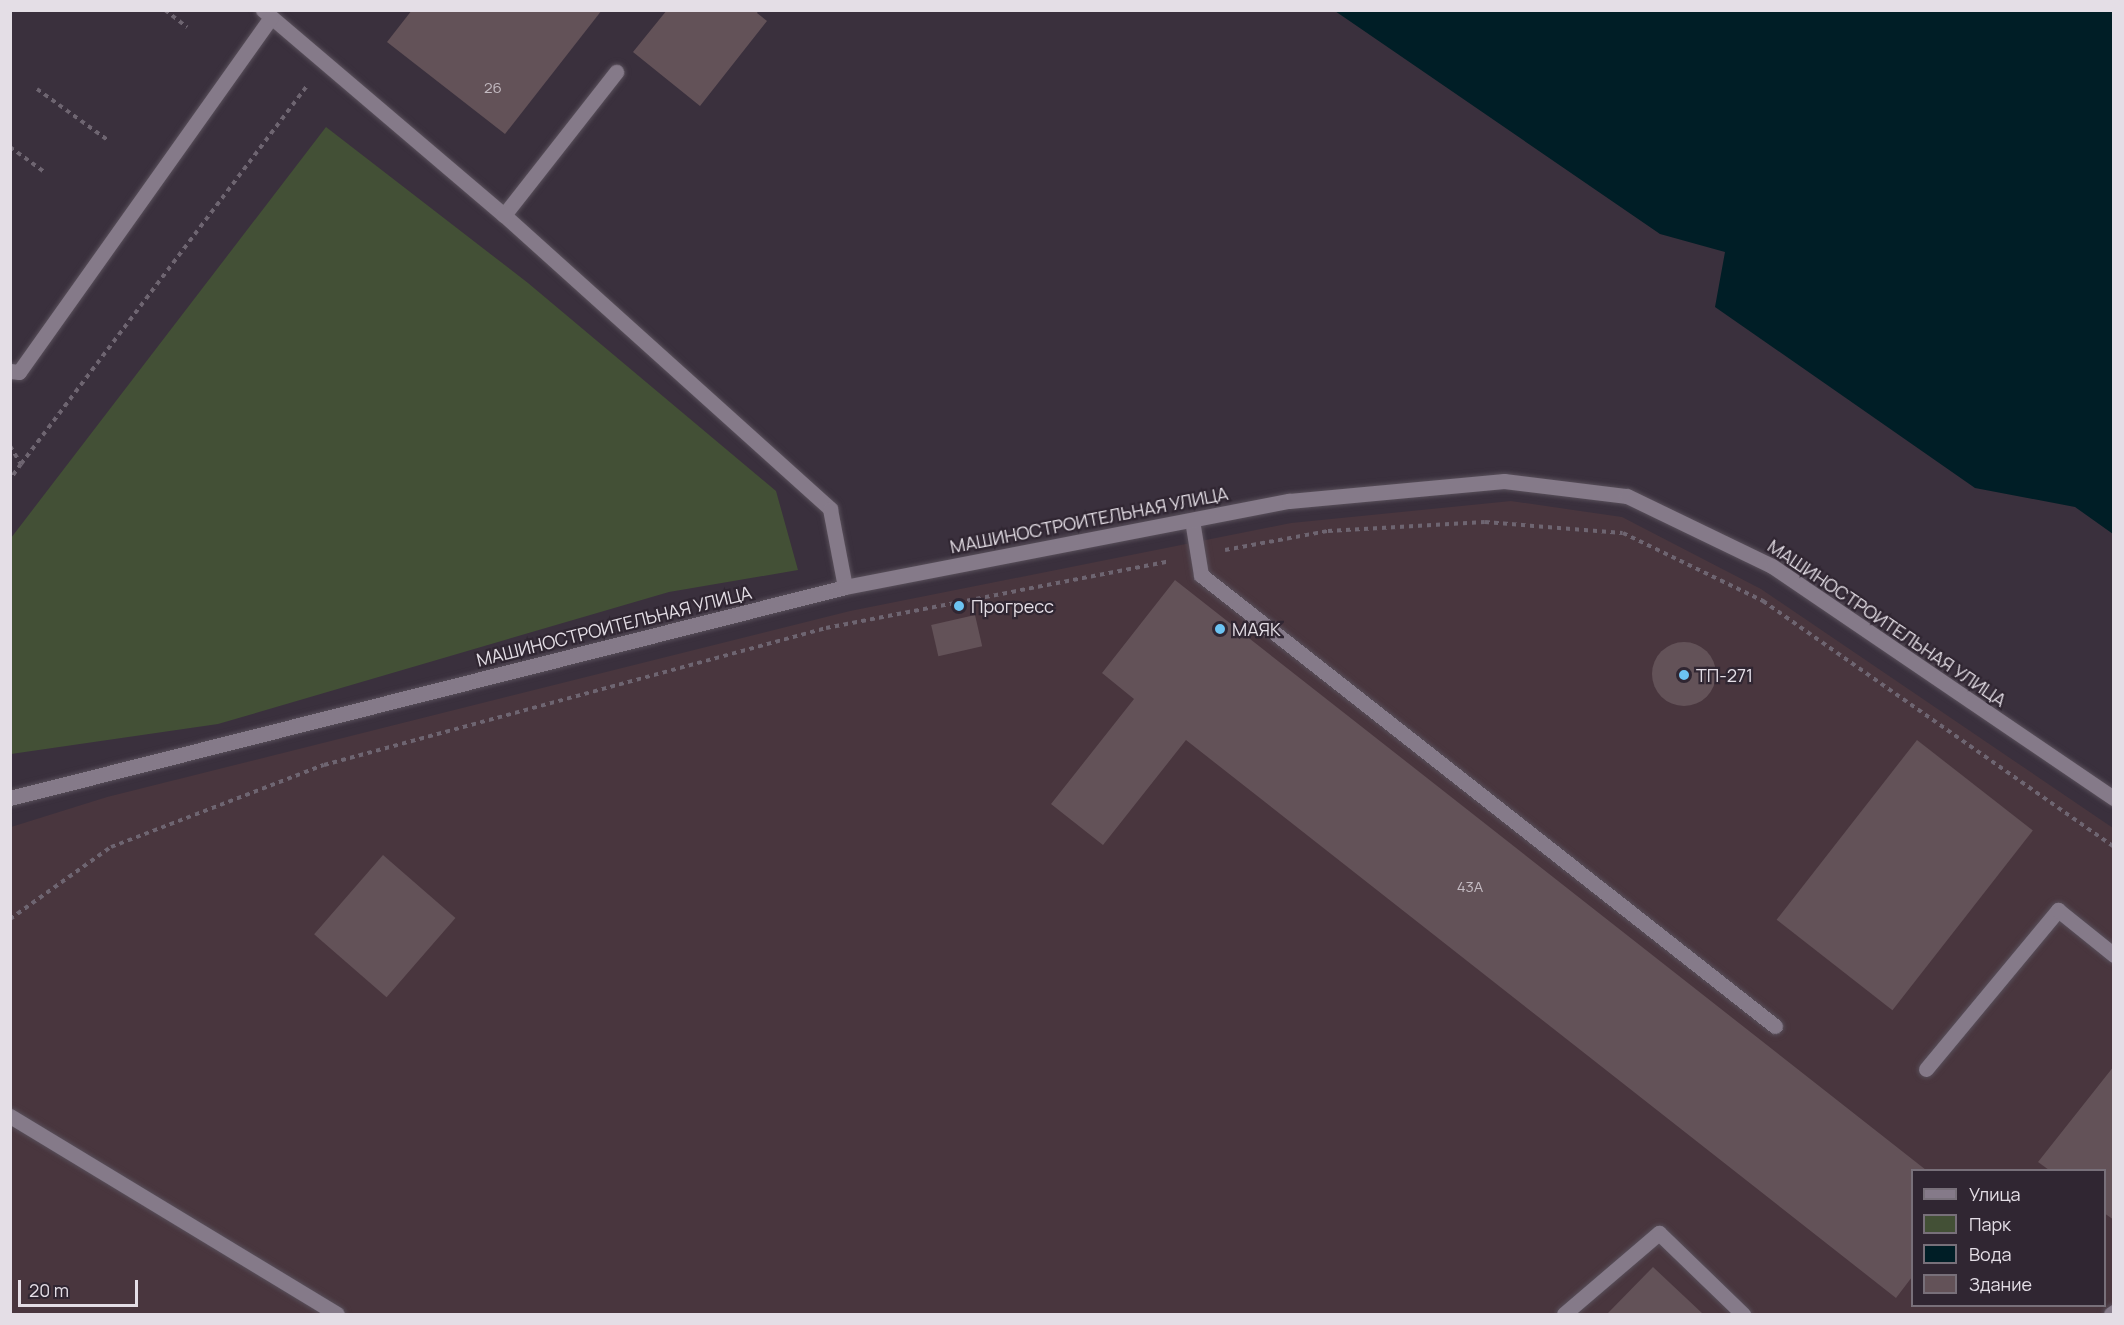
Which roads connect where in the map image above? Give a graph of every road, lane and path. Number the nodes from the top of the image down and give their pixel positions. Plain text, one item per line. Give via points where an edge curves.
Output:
1 (165, 10) edge
2 (267, 14) edge
3 (187, 27) dead end
4 (324, 63) junction
5 (616, 72) dead end
6 (37, 89) dead end
7 (109, 141) dead end
8 (10, 147) edge
9 (43, 171) dead end
10 (504, 215) junction
11 (10, 371) edge
12 (10, 446) edge
13 (21, 464) junction
14 (10, 479) edge
15 (1192, 520) junction
16 (1200, 555) junction
17 (845, 587) junction
18 (10, 798) edge
19 (2114, 798) edge
20 (2114, 847) edge
21 (10, 919) edge
22 (2114, 954) edge
23 (1775, 1026) dead end
24 (1926, 1069) dead end
25 (10, 1116) edge
26 (337, 1314) edge
27 (1564, 1314) edge
28 (1743, 1314) edge

1 - 3 path
2 - 4 street
2 - 11 street via 19,372
4 - 10 street
4 - 13 path
5 - 10 street
6 - 7 path
8 - 9 path
10 - 17 street via 830,508
12 - 13 path
13 - 14 path
15 - 16 street
15 - 17 street, МАШИНОСТРОИТЕЛЬНАЯ УЛИЦА
15 - 19 street, МАШИНОСТРОИТЕЛЬНАЯ УЛИЦА via 1289,501 1504,481 1627,496 1772,566
16 - 20 path via 1328,531 1485,522 1623,532 1763,601
16 - 21 path via 826,628 324,765 111,847
16 - 23 street via 1201,575
17 - 18 street, МАШИНОСТРОИТЕЛЬНАЯ УЛИЦА
22 - 24 street via 2058,910
25 - 26 street
27 - 28 street via 1659,1233

